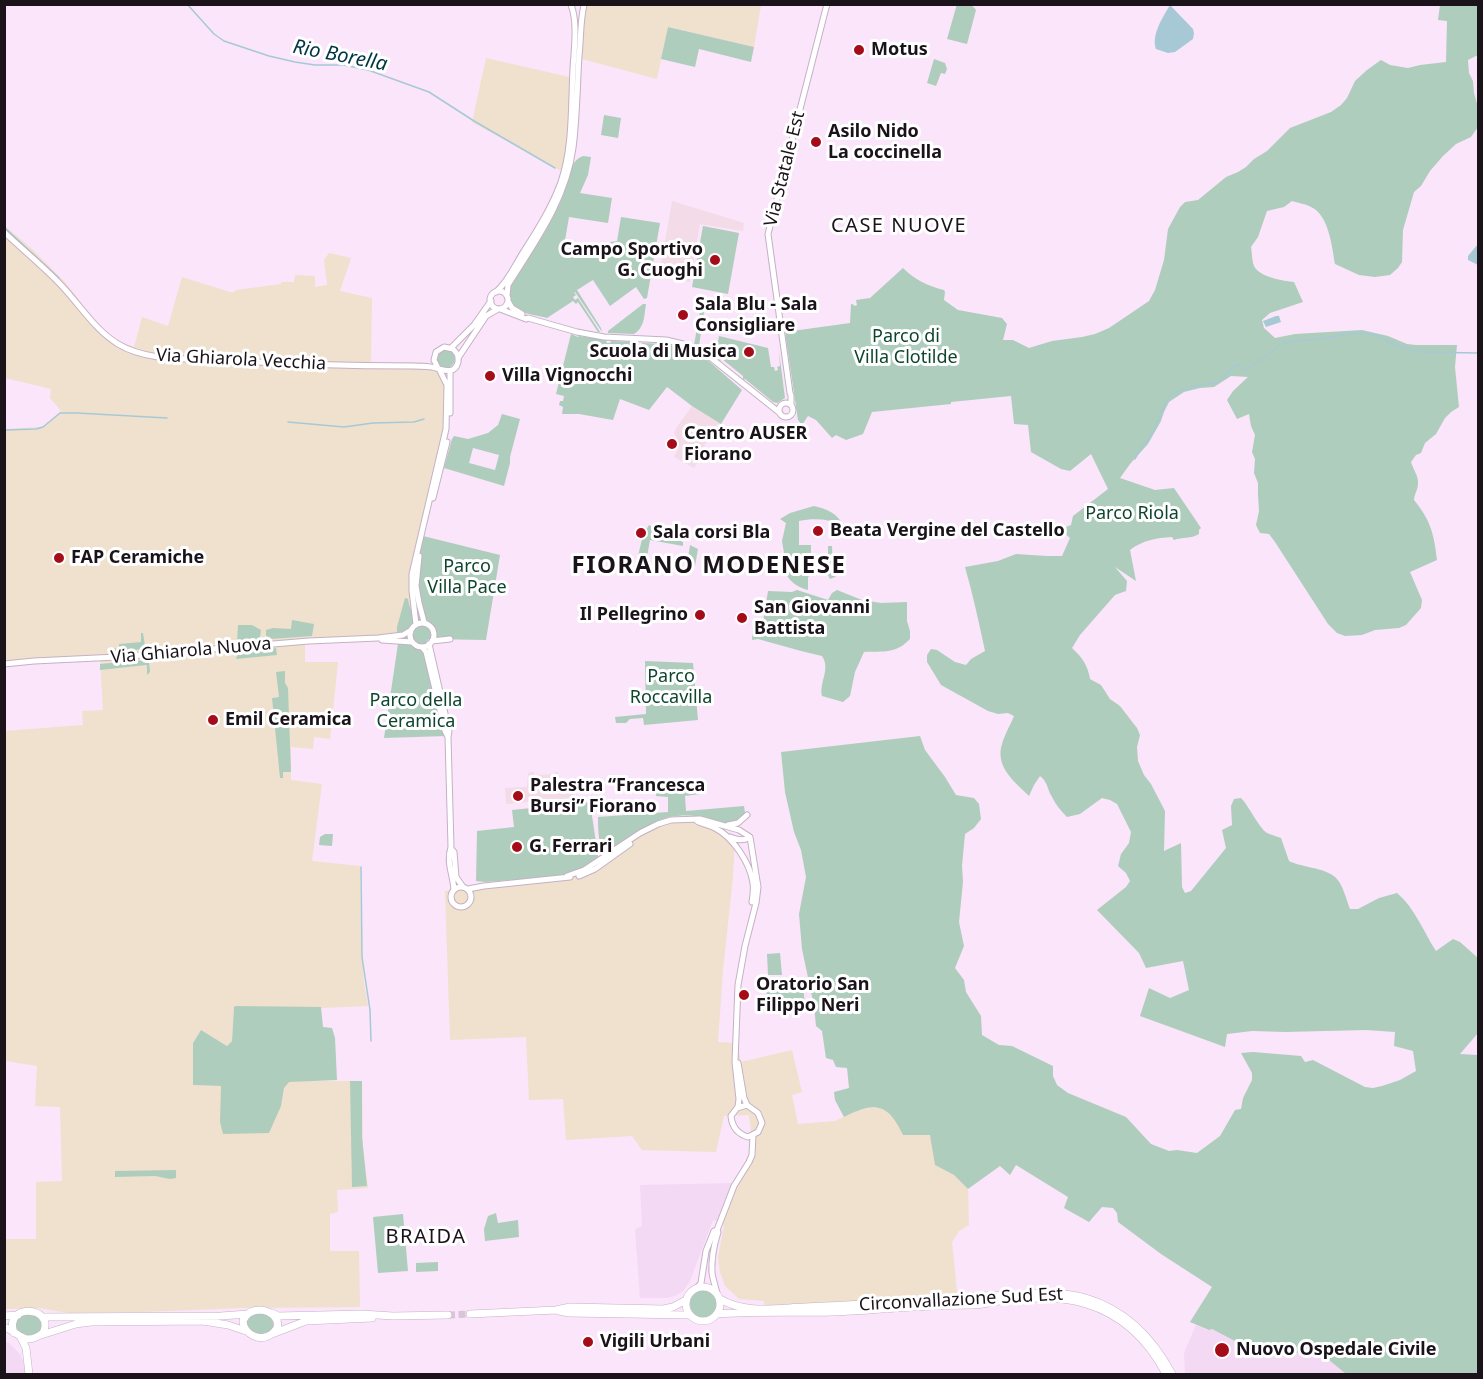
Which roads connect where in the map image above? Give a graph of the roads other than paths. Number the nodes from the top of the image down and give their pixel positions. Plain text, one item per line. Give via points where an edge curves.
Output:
1 (571, 5) edge
2 (585, 5) edge
3 (828, 5) edge
4 (4, 232) edge
5 (7, 237) edge
6 (496, 292) junction
7 (507, 299) junction
8 (491, 301) junction
9 (499, 309) junction
10 (528, 318) junction
11 (451, 348) junction
12 (434, 357) junction
13 (458, 358) junction
14 (418, 366) junction
15 (439, 369) junction
16 (450, 371) junction
17 (789, 404) junction
18 (780, 410) junction
19 (424, 622) junction
20 (416, 624) junction
21 (411, 630) junction
22 (434, 633) junction
23 (378, 638) junction
24 (412, 642) junction
25 (431, 643) junction
26 (422, 647) junction
27 (4, 664) edge
28 (448, 737) junction
29 (747, 815) dead end
30 (695, 820) junction
31 (726, 826) junction
32 (725, 835) junction
33 (748, 837) junction
34 (451, 849) junction
35 (496, 885) junction
36 (465, 888) junction
37 (454, 890) junction
38 (472, 896) junction
39 (750, 926) junction
40 (736, 1053) junction
41 (747, 1105) junction
42 (738, 1107) junction
43 (753, 1135) junction
44 (746, 1136) junction
45 (752, 1153) junction
46 (717, 1230) junction
47 (697, 1288) junction
48 (718, 1296) junction
49 (686, 1300) junction
50 (556, 1310) junction
51 (272, 1313) junction
52 (248, 1314) junction
53 (470, 1314) tunnel mouth
54 (718, 1314) junction
55 (18, 1315) junction
56 (448, 1315) tunnel mouth
57 (689, 1315) junction
58 (4, 1316) edge
59 (393, 1316) junction
60 (43, 1317) junction
61 (4, 1327) edge
62 (246, 1331) junction
63 (272, 1334) junction
64 (18, 1335) junction
65 (41, 1335) junction
66 (33, 1338) junction
67 (29, 1374) edge
68 (34, 1374) edge
69 (1166, 1374) edge
70 (1172, 1374) edge

1 - 2 street
1 - 6 street via 573,66 564,171 547,214
2 - 7 street via 568,173 551,216 508,285
3 - 17 street, Via Statale Est via 768,234 791,395
4 - 5 street, Via Ghiarola Vecchia
5 - 14 street, Via Ghiarola Vecchia via 60,284 99,329 132,350 161,357
6 - 7 street via 502,292
6 - 8 street
7 - 9 street via 506,306
7 - 10 street via 512,308
8 - 9 street
8 - 11 street
9 - 10 street
9 - 13 street via 486,316
10 - 18 street via 604,337 683,344 706,354
11 - 12 street via 440,348
11 - 13 street
12 - 14 street
12 - 15 street
13 - 16 street
14 - 15 street, Via Ghiarola Vecchia
15 - 16 street
15 - 20 street via 447,385 446,429 412,574
16 - 19 street via 449,432 417,570 417,597
17 - 18 street via 783,403
17 - 18 street via 790,415 784,416
19 - 20 street
19 - 22 street
20 - 21 street
21 - 23 street, Via Ghiarola Nuova
21 - 24 street
22 - 25 street
22 - 25 street via 450,639
23 - 24 street, Via Ghiarola Nuova
23 - 27 street, Via Ghiarola Nuova
24 - 26 street
25 - 26 street
25 - 28 street
26 - 28 street
28 - 34 street
29 - 31 street via 738,824
30 - 31 street
30 - 32 street
30 - 35 street via 658,824 595,869 577,876
31 - 33 street
32 - 33 street via 735,840
32 - 39 street via 737,846 753,879
33 - 39 street via 758,883
34 - 36 street via 456,877
34 - 37 street
35 - 36 street
35 - 38 street
36 - 37 street
36 - 38 street
37 - 38 street via 451,899 459,908 468,905
39 - 40 street via 738,985
40 - 41 street
40 - 42 street
41 - 42 street
41 - 43 street via 759,1113 762,1121
42 - 44 street via 731,1121
43 - 44 street
43 - 45 street
44 - 45 street
45 - 46 street
46 - 47 street via 706,1251
46 - 48 street via 712,1266
47 - 48 main road via 709,1288
47 - 49 main road
48 - 54 main road
48 - 70 main road, Circonvallazione Sud Est via 739,1308 771,1308 1064,1294 1087,1298 1131,1321 1158,1350
49 - 50 main road via 663,1308
49 - 57 main road
50 - 53 main road
50 - 57 main road
51 - 52 main road via 261,1310
51 - 59 main road
51 - 63 main road via 277,1325
52 - 60 main road
52 - 62 main road via 243,1321
54 - 57 main road via 702,1322
54 - 69 main road, Circonvallazione Sud Est via 1065,1299 1108,1312 1129,1326
55 - 58 main road
55 - 60 main road via 32,1312
55 - 64 main road via 12,1326
56 - 59 main road
59 - 63 main road via 306,1321
60 - 65 main road via 46,1327
61 - 64 main road
62 - 63 main road via 258,1337
62 - 65 main road via 203,1322 91,1322
64 - 66 main road
64 - 67 main road via 26,1348
65 - 66 main road
66 - 68 main road via 30,1353

